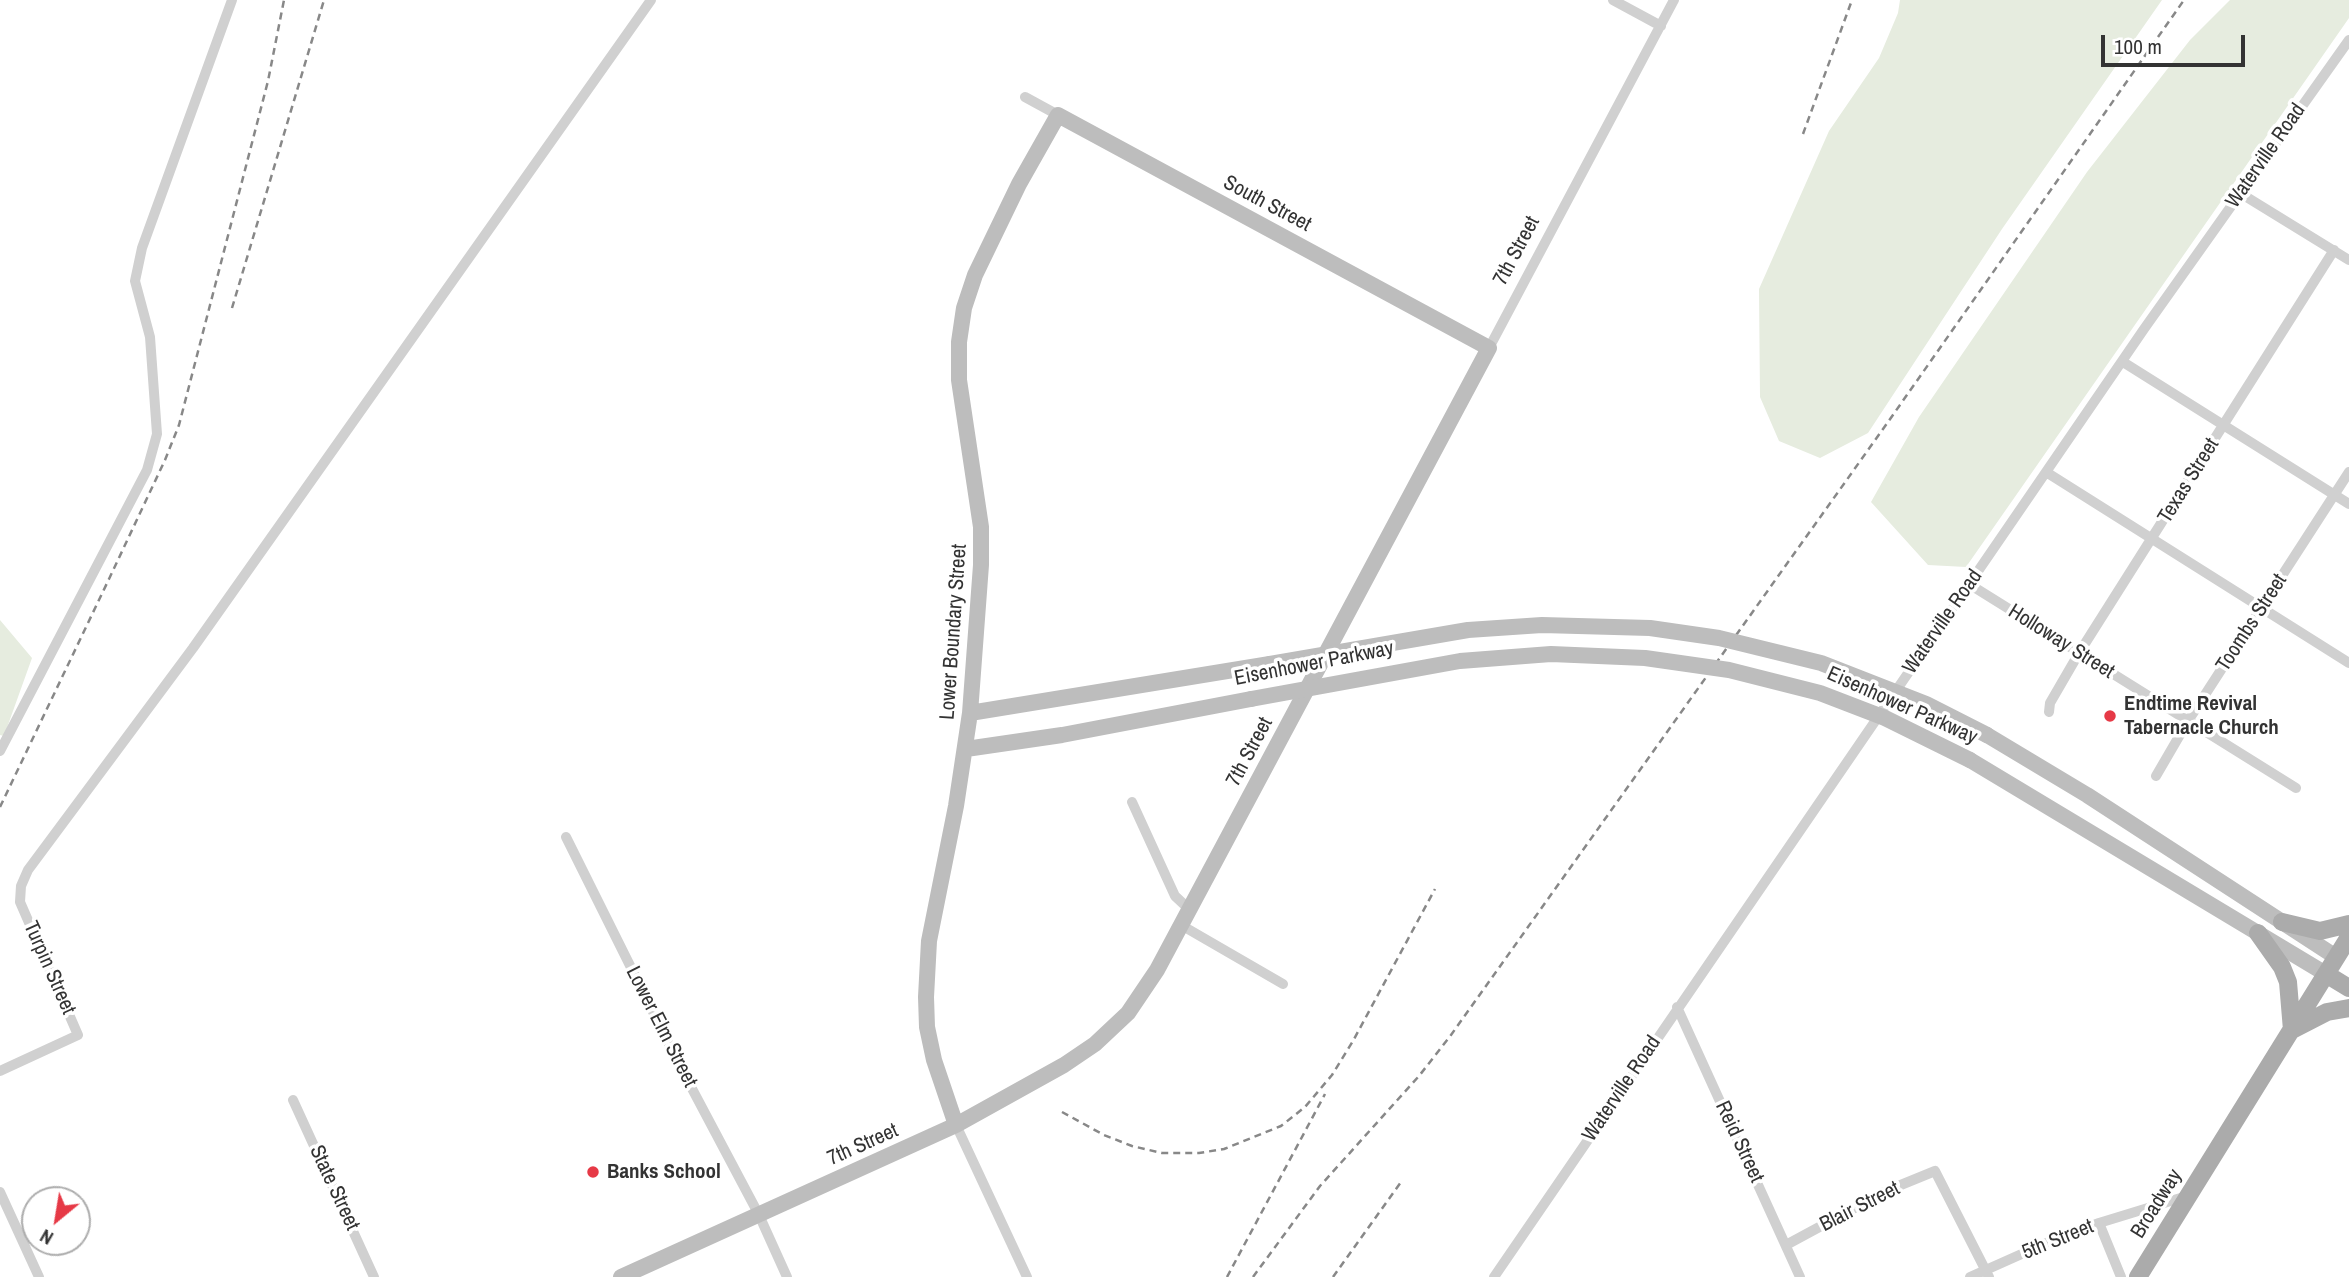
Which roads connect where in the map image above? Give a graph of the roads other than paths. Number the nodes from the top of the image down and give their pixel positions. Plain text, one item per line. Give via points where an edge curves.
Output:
1 (232, 0) edge
2 (651, 0) edge
3 (1613, 0) edge
4 (1674, 0) edge
5 (1661, 26) junction
6 (2349, 40) edge
7 (1024, 97) dead end
8 (1058, 115) junction
9 (2240, 193) junction
10 (2334, 250) junction
11 (2349, 260) edge
12 (1489, 348) junction
13 (2123, 362) junction
14 (2224, 426) junction
15 (2046, 472) junction
16 (2349, 472) edge
17 (2334, 495) junction
18 (2349, 504) edge
19 (2152, 541) junction
20 (1969, 584) junction
21 (2262, 609) junction
22 (2079, 653) junction
23 (2349, 663) edge
24 (2049, 712) dead end
25 (970, 713) junction
26 (2188, 721) junction
27 (965, 749) junction
28 (0, 751) edge
29 (2156, 776) dead end
30 (2296, 788) dead end
31 (1132, 802) dead end
32 (566, 837) dead end
33 (1189, 910) junction
34 (2282, 922) junction
35 (2349, 924) edge
36 (1181, 926) junction
37 (2258, 933) junction
38 (2349, 937) edge
39 (2343, 961) edge
40 (2326, 974) junction
41 (1283, 985) dead end
42 (2349, 988) edge
43 (1677, 1007) junction
44 (2349, 1008) edge
45 (2291, 1030) junction
46 (0, 1071) edge
47 (293, 1100) dead end
48 (956, 1125) junction
49 (0, 1192) edge
50 (2189, 1196) junction
51 (759, 1215) junction
52 (2099, 1223) junction
53 (1786, 1245) junction
54 (1987, 1273) edge
55 (39, 1277) edge
56 (374, 1277) edge
57 (621, 1277) edge
58 (787, 1277) edge
59 (1027, 1277) edge
60 (1494, 1277) edge
61 (1800, 1277) edge
62 (1970, 1277) edge
63 (2121, 1277) edge
64 (2138, 1277) edge

1 - 28 street via 142,248 135,281 150,337 157,433 147,470
2 - 46 street, Turpin Street via 193,648 28,870 20,902 78,1035
3 - 5 street
4 - 5 street, 7th Street
5 - 12 street, 7th Street
6 - 9 street, Waterville Road
7 - 8 street, South Street
8 - 12 street, South Street
8 - 25 street, Lower Boundary Street via 983,256 964,308 959,380 982,542
9 - 10 street
9 - 13 street, Waterville Road
10 - 11 street
10 - 14 street, Texas Street
12 - 33 street, 7th Street
13 - 14 street
13 - 15 street, Waterville Road
14 - 17 street
14 - 19 street, Texas Street
15 - 19 street
15 - 20 street, Waterville Road
16 - 17 street, Toombs Street
17 - 18 street
17 - 21 street, Toombs Street
19 - 21 street
19 - 22 street, Texas Street
20 - 22 street, Holloway Street
20 - 43 street, Waterville Road
21 - 23 street
21 - 26 street, Toombs Street
22 - 24 street, Texas Street
22 - 26 street, Holloway Street
25 - 27 street, Lower Boundary Street
25 - 34 street, Eisenhower Parkway, bridge via 1481,629 1578,625 1650,628 1720,638 1821,663 1926,704 2087,795
26 - 29 street, Toombs Street
26 - 30 street, Holloway Street
27 - 37 street, Eisenhower Parkway, bridge via 1460,661 1551,654 1646,658 1716,668 1820,693 1885,718 1970,760
27 - 48 street, Lower Boundary Street via 926,966 927,1027 944,1097
31 - 33 street via 1175,896
32 - 51 street, Lower Elm Street
33 - 36 street, 7th Street
34 - 35 main road via 2320,931
34 - 39 street, Eisenhower Parkway
36 - 41 street
36 - 48 street, 7th Street via 1141,996 1111,1031 1064,1065
37 - 40 street, Eisenhower Parkway
37 - 45 main road via 2285,975
38 - 39 main road, Broadway
39 - 40 main road, Broadway
40 - 42 main road, Eisenhower Parkway
40 - 45 main road, Broadway
43 - 53 street, Reid Street
43 - 60 street, Waterville Road
44 - 45 main road via 2327,1012
45 - 50 main road, Broadway
47 - 56 street, State Street
48 - 51 street, 7th Street
48 - 59 street
49 - 55 street
50 - 52 street, 5th Street
50 - 64 main road, Broadway
51 - 57 street, 7th Street
51 - 58 street, Lower Elm Street
52 - 54 street, 5th Street
52 - 63 street
53 - 54 street, Blair Street via 1886,1191 1936,1171
53 - 61 street, Reid Street
54 - 62 street, 5th Street

